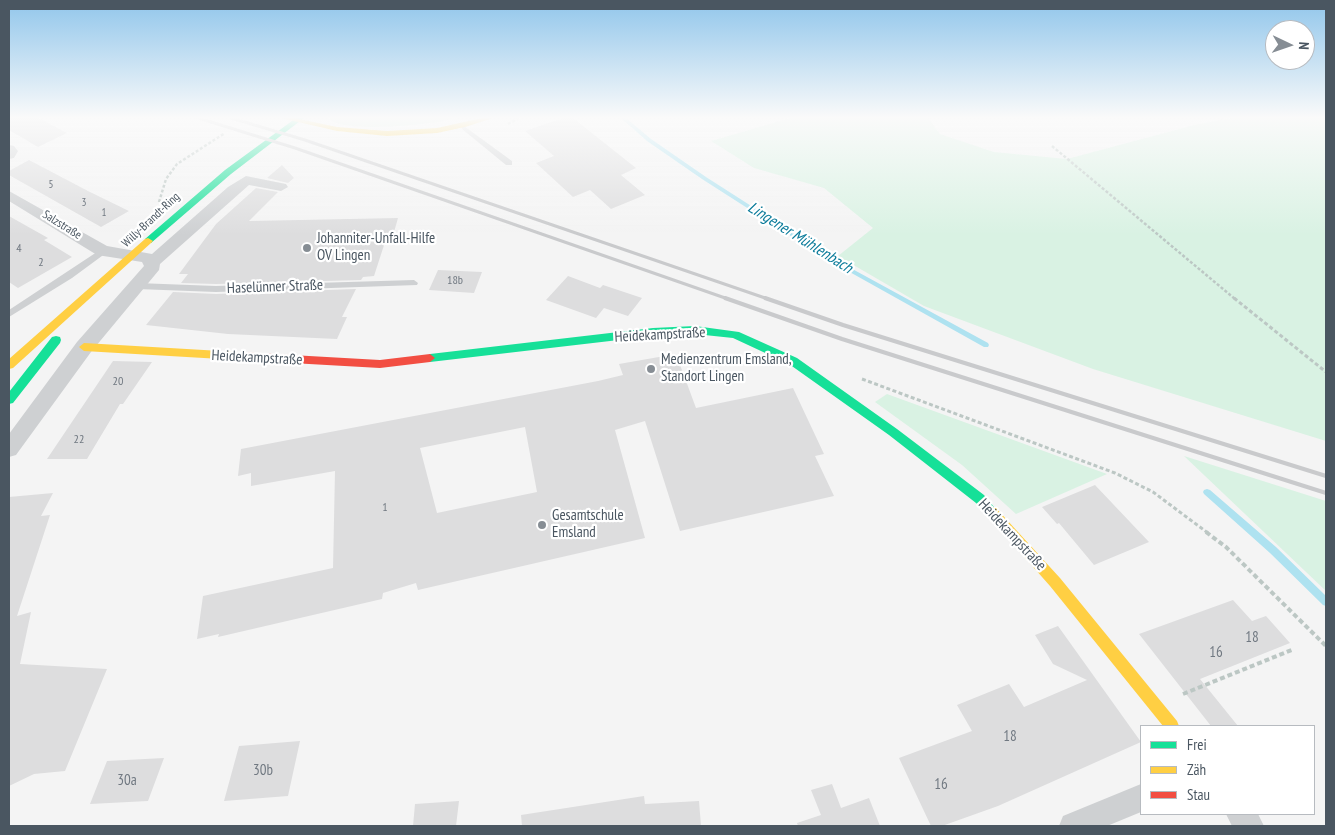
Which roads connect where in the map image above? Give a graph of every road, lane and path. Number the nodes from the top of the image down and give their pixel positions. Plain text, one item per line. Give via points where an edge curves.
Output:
1 (186, 157) edge
2 (244, 157) edge
3 (501, 157) edge
4 (1065, 157) edge
5 (509, 163) dead end
6 (281, 187) dead end
7 (9, 195) edge
8 (157, 205) dead end
9 (109, 252) junction
10 (152, 262) junction
11 (116, 271) junction
12 (414, 283) dead end
13 (137, 286) junction
14 (9, 314) edge
15 (84, 347) junction
16 (9, 365) edge
17 (1326, 372) edge
18 (861, 378) dead end
19 (9, 400) edge
20 (9, 449) edge
21 (1326, 646) edge
22 (1294, 649) dead end
23 (1155, 705) junction
24 (1171, 725) edge
25 (1140, 798) edge
26 (1241, 815) edge
27 (1073, 826) edge
28 (1250, 826) edge

1 - 8 path via 173,168
2 - 11 street, Willy-Brandt-Ring via 158,230
3 - 5 lane
4 - 17 path
6 - 10 street via 246,180
7 - 9 street, Salzstraße
9 - 10 street via 147,258
9 - 14 lane
10 - 13 street via 151,269
11 - 16 street, Willy-Brandt-Ring
11 - 19 street, Willy-Brandt-Ring
12 - 13 lane, Haselünner Straße via 216,289
13 - 15 street
15 - 20 street
15 - 23 street, Heidekampstraße via 380,364 653,332 695,330 735,335 793,361 980,499 1055,582
18 - 21 path via 1115,473 1153,492 1226,547
22 - 23 path
23 - 24 street, Heidekampstraße
25 - 27 street
26 - 28 street

